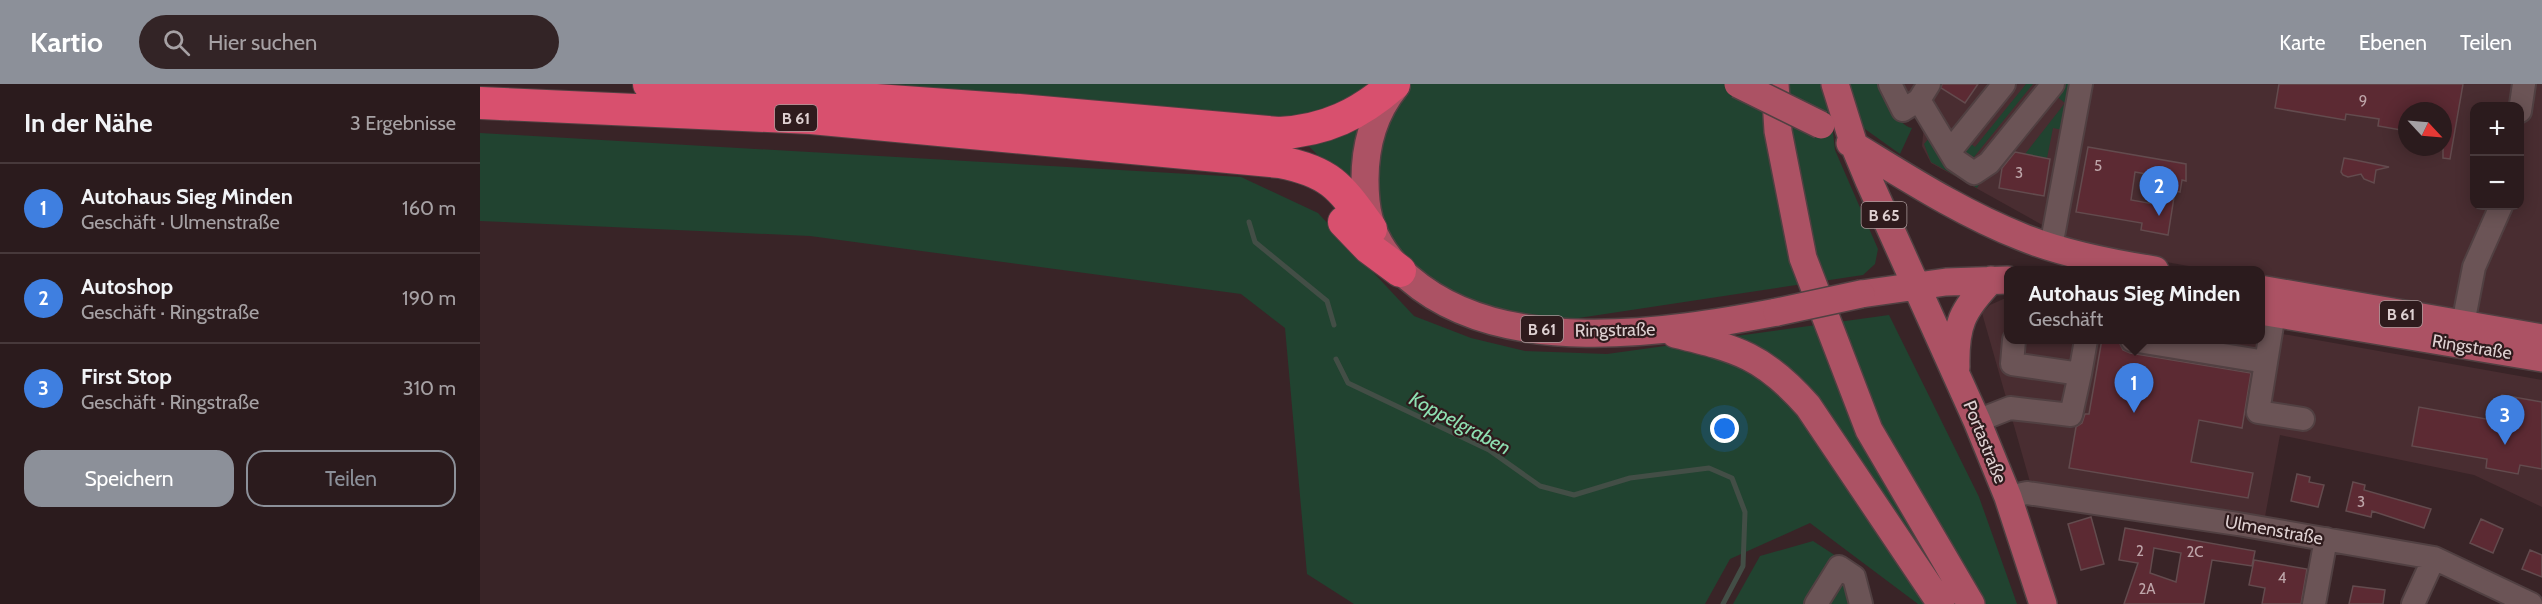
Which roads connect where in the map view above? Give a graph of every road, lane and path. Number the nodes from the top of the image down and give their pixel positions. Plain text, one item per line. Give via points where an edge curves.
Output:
1 (648, 84) edge
2 (1371, 84) edge
3 (1396, 84) edge
4 (1738, 84) edge
5 (1775, 84) edge
6 (1835, 84) edge
7 (1890, 84) edge
8 (2004, 84) edge
9 (2053, 84) edge
10 (2081, 84) edge
11 (2524, 84) edge
12 (1924, 92) edge
13 (2521, 102) edge
14 (480, 103) edge
15 (1308, 131) junction
16 (1854, 145) junction
17 (1950, 151) junction
18 (1242, 160) junction
19 (2499, 210) edge
20 (1371, 230) junction
21 (2051, 247) junction
22 (2137, 266) edge
23 (1401, 271) junction
24 (2000, 280) edge
25 (1916, 285) junction
26 (2265, 290) edge
27 (2267, 312) edge
28 (2463, 324) junction
29 (1647, 330) junction
30 (2542, 338) edge
31 (2014, 344) edge
32 (2085, 344) edge
33 (2162, 344) edge
34 (2542, 358) edge
35 (2266, 362) junction
36 (1956, 371) junction
37 (2080, 374) junction
38 (2303, 419) dead end
39 (1977, 420) junction
40 (2008, 497) junction
41 (2326, 539) junction
42 (2434, 558) junction
43 (1816, 604) edge
44 (1861, 604) edge
45 (1941, 604) edge
46 (1971, 604) edge
47 (2043, 604) edge
48 (2314, 604) edge
49 (2413, 604) edge
50 (2531, 604) edge

1 - 15 highway, B 61 via 1018,110 1264,133
2 - 15 highway
3 - 15 highway, B 61 via 1355,114
3 - 20 main road, Ringstraße / B 61 via 1372,128 1365,155
4 - 16 main road, bridge
5 - 46 main road via 1778,131 1807,269 1869,430
6 - 16 main road, B 65
7 - 12 street via 1903,111
8 - 17 street
9 - 17 street via 1984,168 1969,171
10 - 21 street
11 - 13 street
12 - 17 street
14 - 18 highway, B 61 via 811,118
16 - 21 main road via 1964,211
16 - 25 main road, B 65
18 - 20 highway, B 61 via 1280,162 1323,174 1348,198
18 - 23 highway via 1314,193 1369,248
19 - 28 street via 2474,267
20 - 23 main road, Ringstraße / B 61
21 - 22 main road
23 - 29 main road, Ringstraße / B 61 via 1440,300 1494,321 1563,331
24 - 25 main road, Ringstraße / B 61
24 - 36 main road via 1963,314 1955,343
25 - 29 main road, Ringstraße / B 61, bridge via 1778,312
25 - 36 main road, Portastraße
26 - 28 main road, Ringstraße / B 61
27 - 34 main road, Ringstraße / B 61
27 - 35 street
28 - 30 main road, Ringstraße / B 61
29 - 45 main road via 1733,349 1753,357 1789,384 1808,406
31 - 37 street via 2012,364
32 - 37 street
33 - 35 street
35 - 38 street via 2258,412
36 - 39 main road, Portastraße
37 - 39 street via 2071,415 2010,408
39 - 40 main road, Portastraße
40 - 41 street, Ulmenstraße via 2027,493
40 - 47 main road, Portastraße
41 - 42 street, Ulmenstraße
41 - 48 street
42 - 49 street
42 - 50 street, Ulmenstraße
43 - 44 street via 1839,567 1854,577

